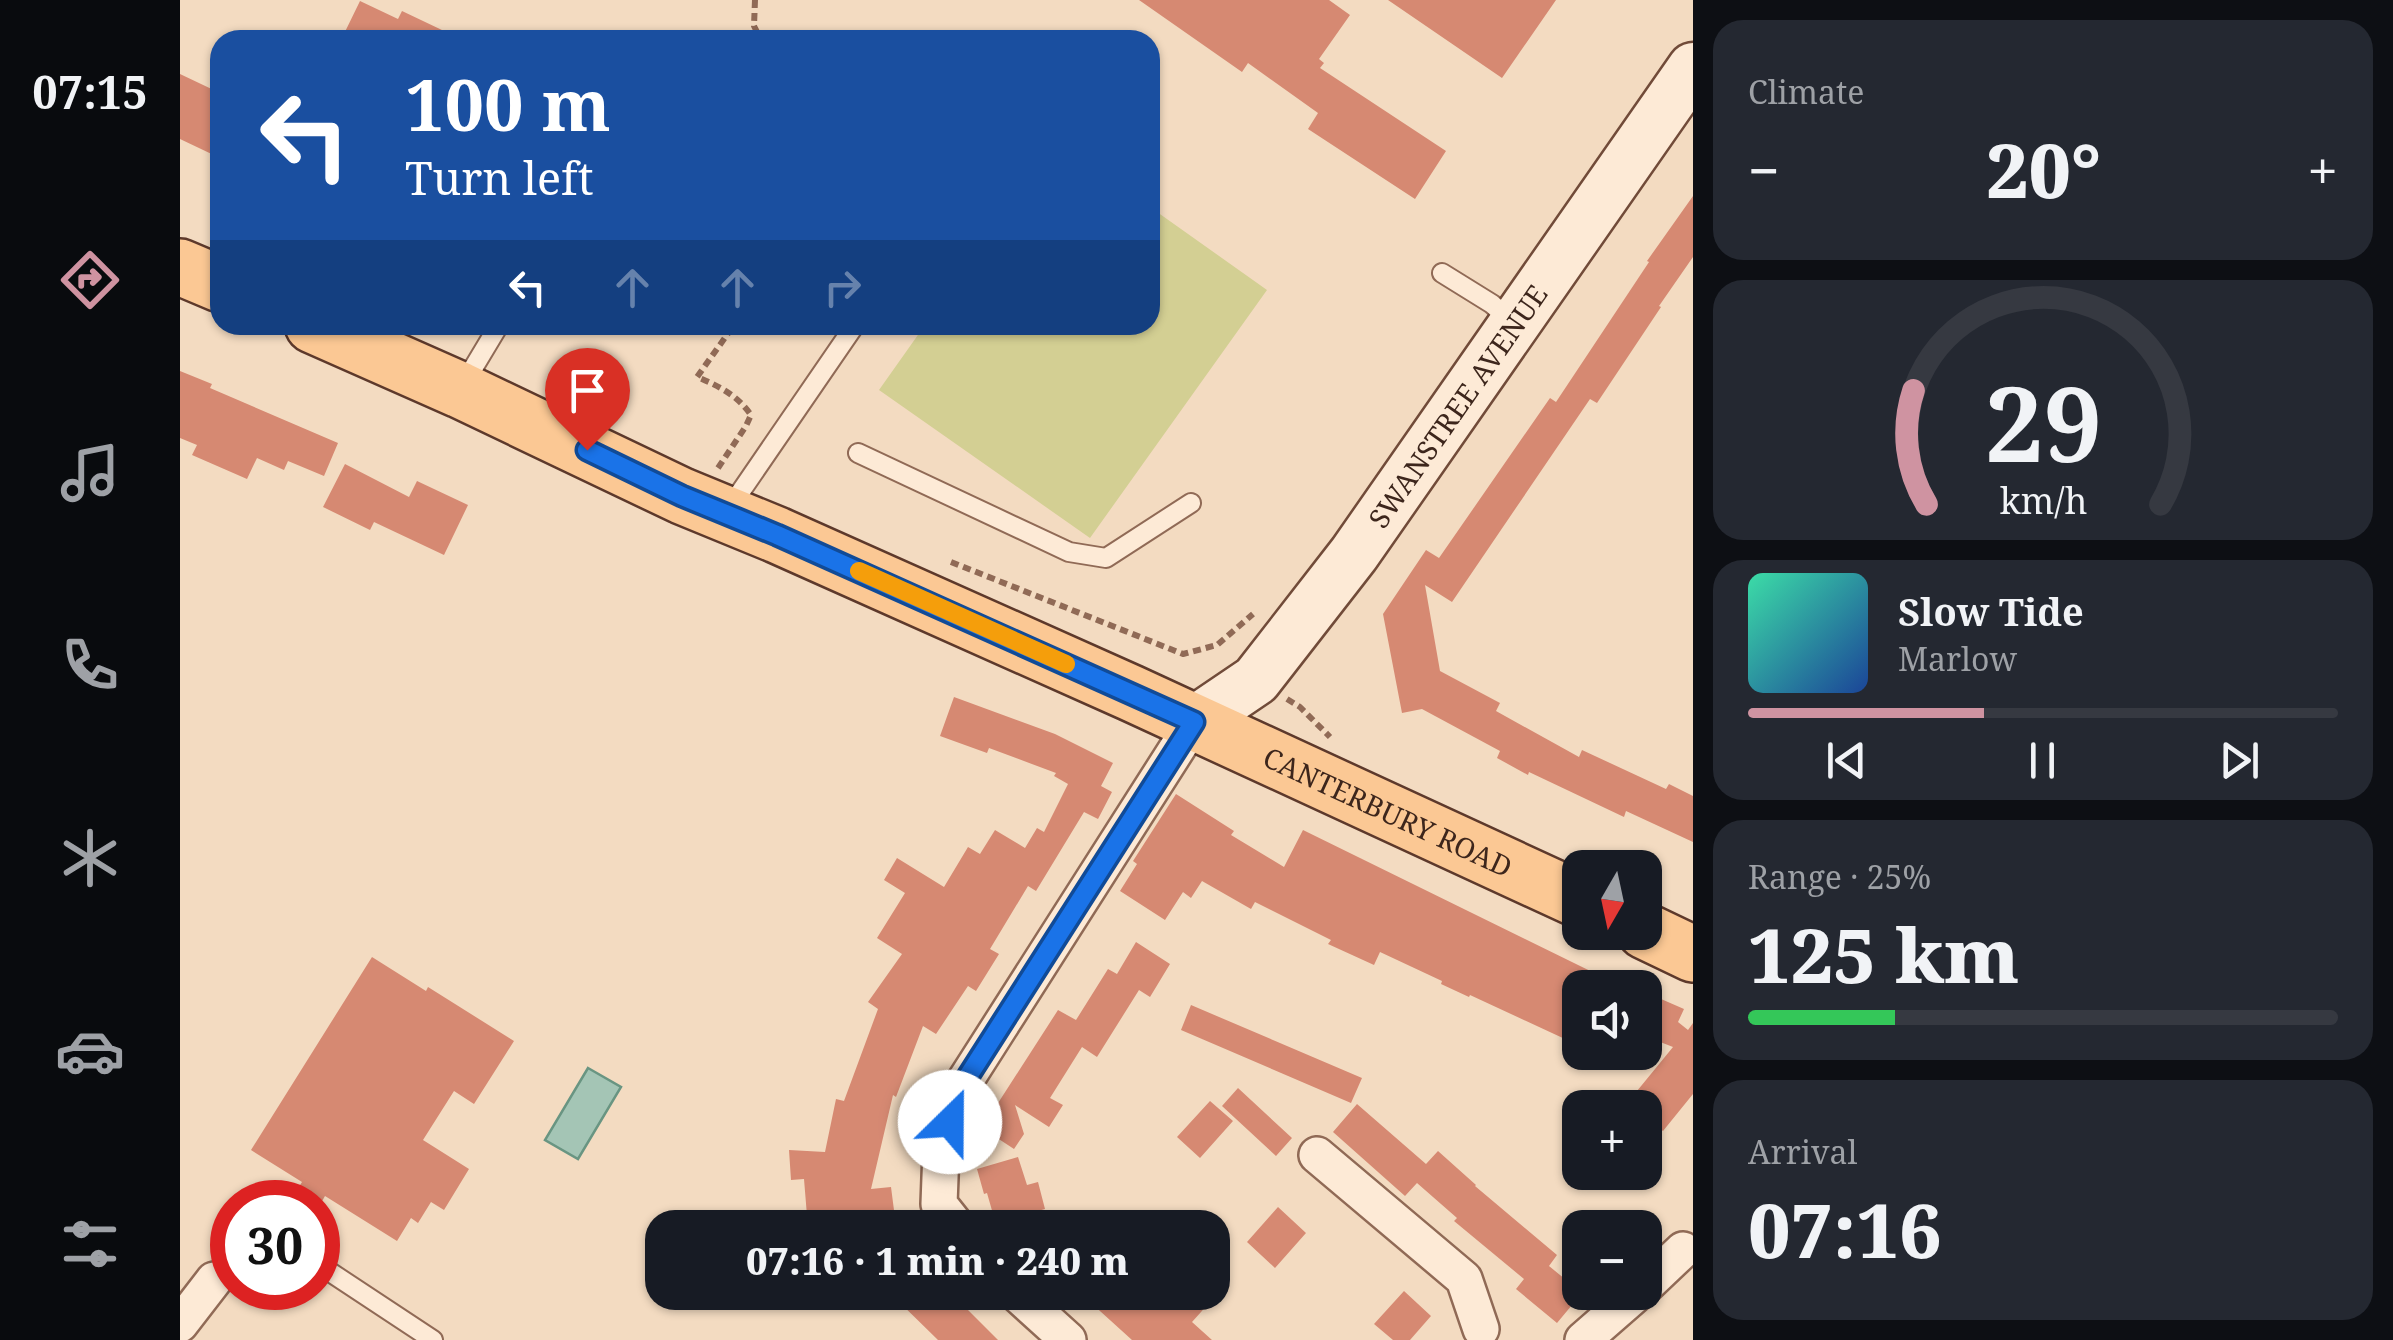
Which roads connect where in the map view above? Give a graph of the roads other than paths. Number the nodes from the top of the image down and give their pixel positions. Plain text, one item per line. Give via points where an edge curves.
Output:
1 (1693, 68) edge
2 (180, 266) edge
3 (1442, 273) dead end
4 (210, 280) edge
5 (1515, 325) junction
6 (336, 335) edge
7 (492, 335) edge
8 (848, 335) edge
9 (460, 390) junction
10 (858, 453) dead end
11 (731, 487) junction
12 (1191, 503) dead end
13 (1194, 722) junction
14 (1562, 892) edge
15 (1662, 939) edge
16 (1693, 954) edge
17 (1318, 1155) dead end
18 (944, 1210) edge
19 (1683, 1250) dead end
20 (1662, 1270) edge
21 (340, 1279) edge
22 (210, 1288) edge
23 (1034, 1310) edge
24 (1617, 1310) edge
25 (180, 1324) edge
26 (1482, 1336) edge
27 (432, 1340) edge
28 (1068, 1340) edge
29 (1583, 1340) edge

1 - 5 street, SWANSTREE AVENUE
2 - 4 main road
3 - 5 lane
5 - 13 street, SWANSTREE AVENUE via 1256,680
6 - 9 main road
7 - 9 lane
8 - 11 lane
9 - 11 main road, CANTERBURY ROAD via 682,496
10 - 12 lane via 1069,552 1106,558
11 - 13 main road, CANTERBURY ROAD
13 - 14 main road, CANTERBURY ROAD
13 - 18 street via 958,1092 941,1151
15 - 16 main road
17 - 26 street via 1464,1279
19 - 20 street
21 - 27 lane
22 - 25 street
23 - 28 street
24 - 29 street

